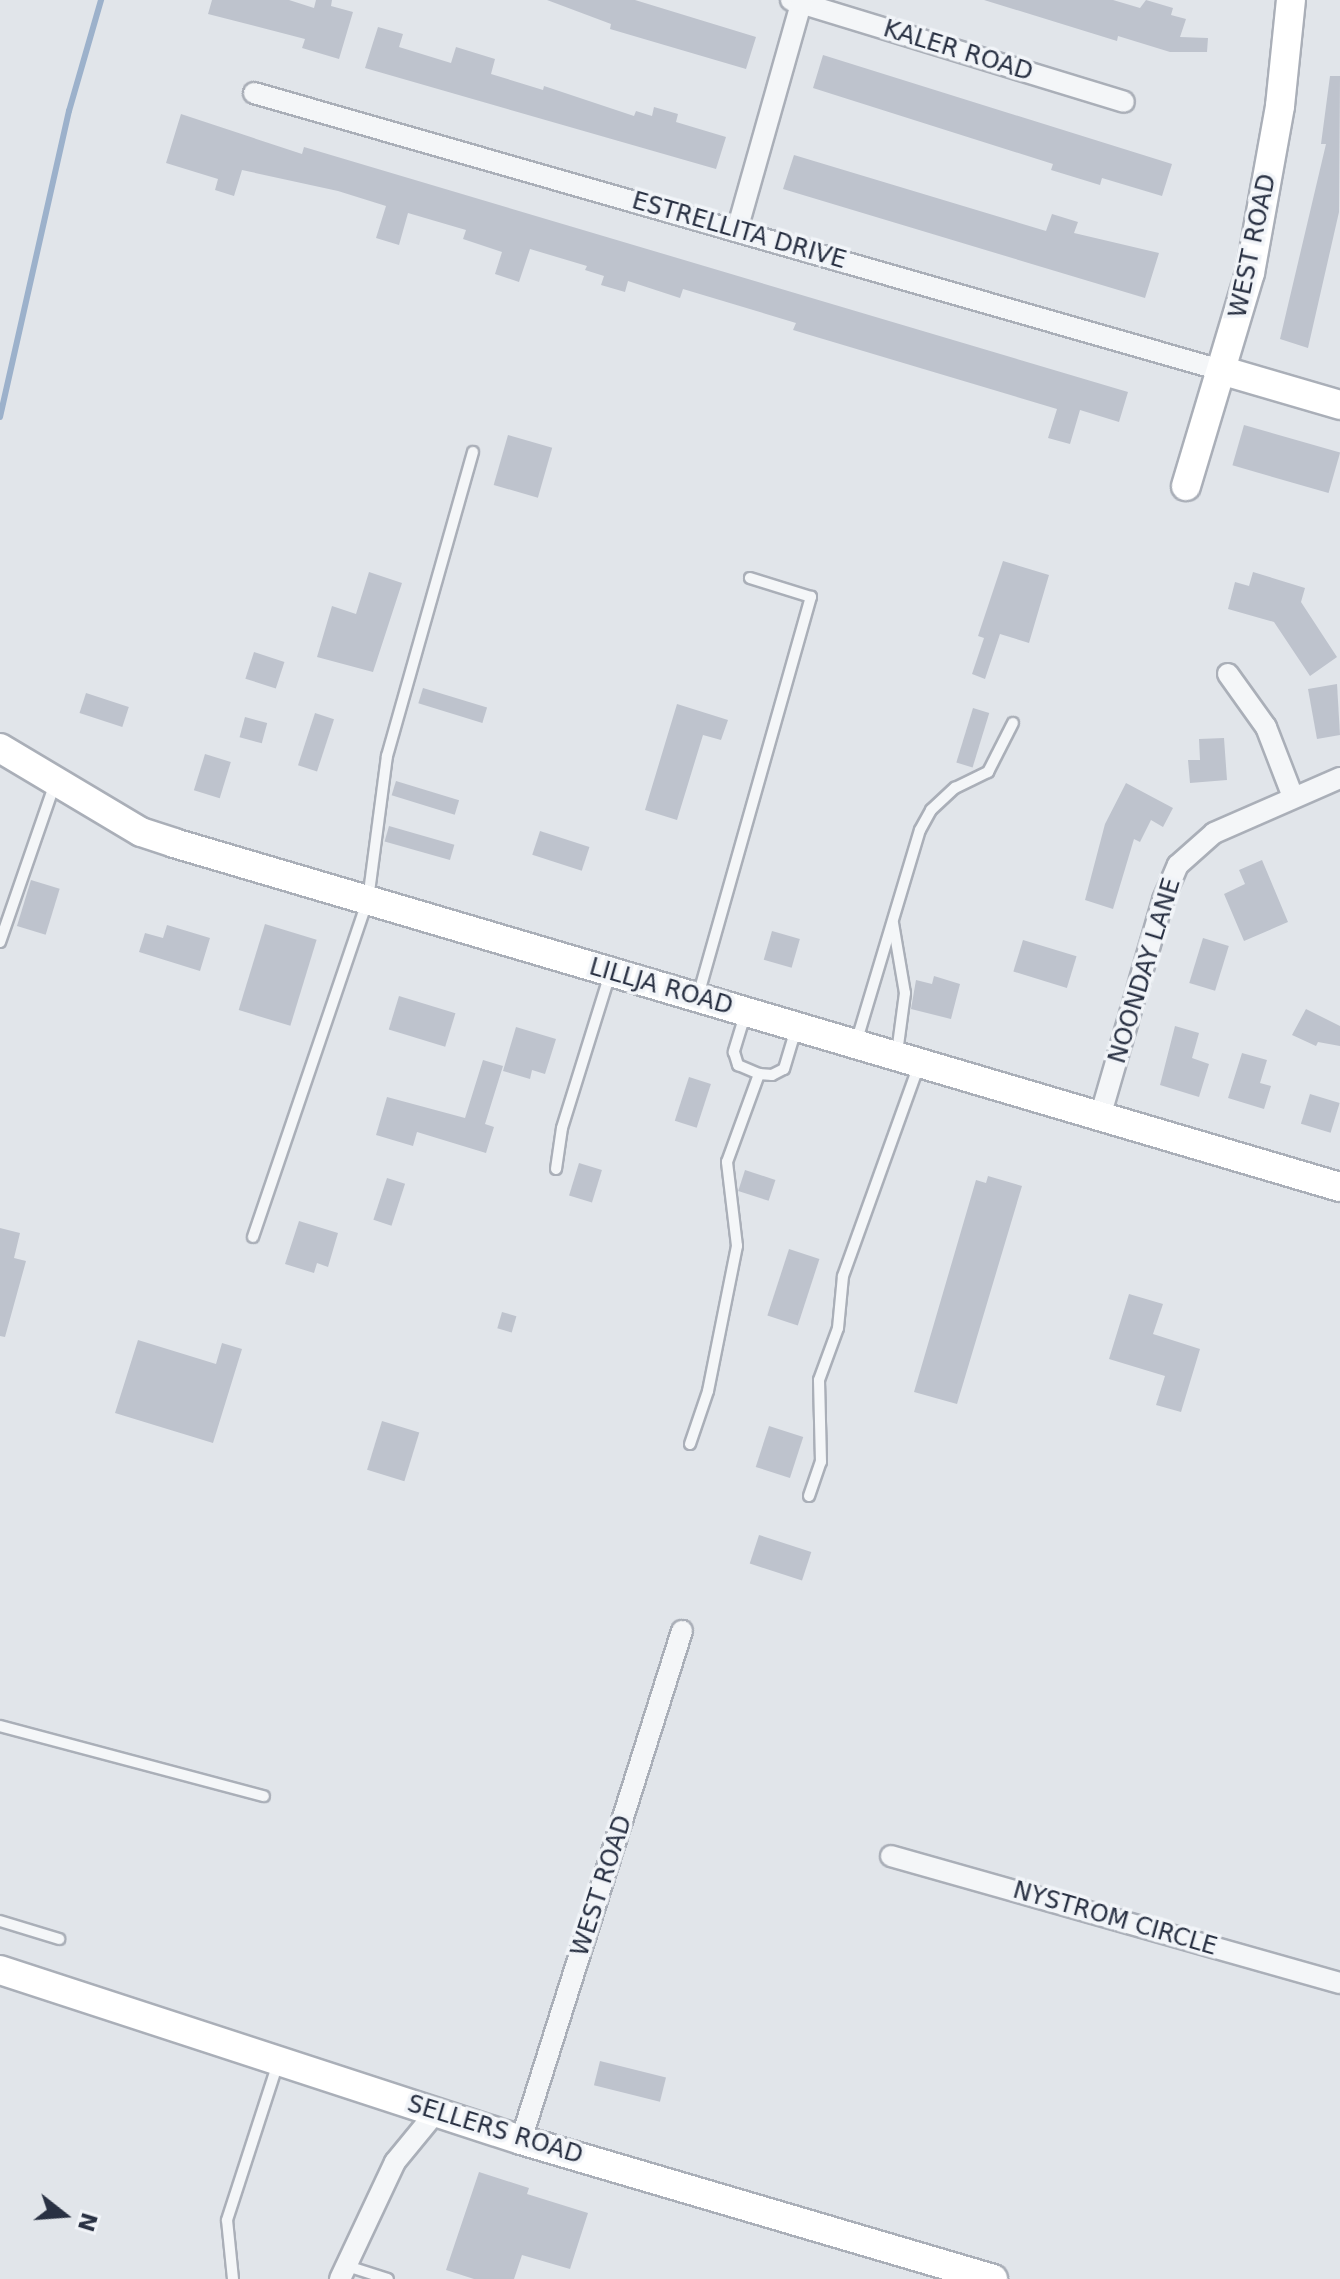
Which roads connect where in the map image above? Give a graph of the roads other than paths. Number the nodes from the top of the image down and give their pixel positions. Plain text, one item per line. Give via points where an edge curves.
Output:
1 (1291, 0) edge
2 (798, 1) edge
3 (254, 93) dead end
4 (1124, 102) dead end
5 (737, 230) junction
6 (1224, 371) junction
7 (1340, 405) edge
8 (473, 452) dead end
9 (1186, 486) dead end
10 (750, 578) dead end
11 (1228, 674) dead end
12 (1013, 723) dead end
13 (0, 748) edge
14 (1340, 778) edge
15 (55, 783) junction
16 (1293, 797) junction
17 (368, 900) junction
18 (892, 921) junction
19 (0, 942) edge
20 (610, 972) junction
21 (698, 998) junction
22 (746, 1012) junction
23 (797, 1027) junction
24 (856, 1044) junction
25 (908, 1060) junction
26 (759, 1074) junction
27 (1100, 1117) junction
28 (556, 1169) dead end
29 (1340, 1187) edge
30 (253, 1237) dead end
31 (690, 1444) dead end
32 (809, 1496) dead end
33 (682, 1631) dead end
34 (0, 1726) edge
35 (264, 1796) dead end
36 (891, 1856) dead end
37 (0, 1921) edge
38 (59, 1939) dead end
39 (0, 1970) edge
40 (1340, 1983) edge
41 (279, 2061) junction
42 (436, 2112) junction
43 (521, 2140) junction
44 (342, 2272) edge
45 (233, 2279) edge
46 (388, 2279) edge
47 (993, 2279) edge

1 - 6 street, WEST ROAD via 1268,179
2 - 4 street, KALER ROAD
2 - 5 street
3 - 5 street, ESTRELLITA DRIVE
5 - 6 street, ESTRELLITA DRIVE
6 - 7 street
6 - 9 street, WEST ROAD
8 - 17 lane via 387,756
10 - 21 lane via 811,597
11 - 16 street via 1266,727
12 - 18 lane via 988,772 955,788 931,810
13 - 15 street, LILLJA ROAD
14 - 16 street, NOONDAY LANE
15 - 17 street, LILLJA ROAD via 141,832
15 - 19 lane
16 - 27 street, NOONDAY LANE via 1214,833 1178,865
17 - 20 street, LILLJA ROAD
17 - 30 lane
18 - 24 lane
18 - 25 lane via 905,993
20 - 21 street, LILLJA ROAD
20 - 28 lane via 562,1128
21 - 22 street, LILLJA ROAD
22 - 23 street, LILLJA ROAD
22 - 26 lane via 734,1052 738,1065
23 - 24 street, LILLJA ROAD
23 - 26 lane via 784,1069
24 - 25 street, LILLJA ROAD
25 - 27 street, LILLJA ROAD
25 - 32 lane via 843,1276 838,1328 819,1380 821,1462
26 - 31 lane via 727,1162 737,1246 708,1391
27 - 29 street, LILLJA ROAD
33 - 43 street, WEST ROAD
34 - 35 lane
36 - 40 street, NYSTROM CIRCLE
37 - 38 lane
39 - 41 street, SELLERS ROAD
41 - 42 street, SELLERS ROAD
41 - 45 lane via 227,2220
42 - 43 street, SELLERS ROAD
42 - 44 street via 395,2162
43 - 47 street, SELLERS ROAD
44 - 46 lane

